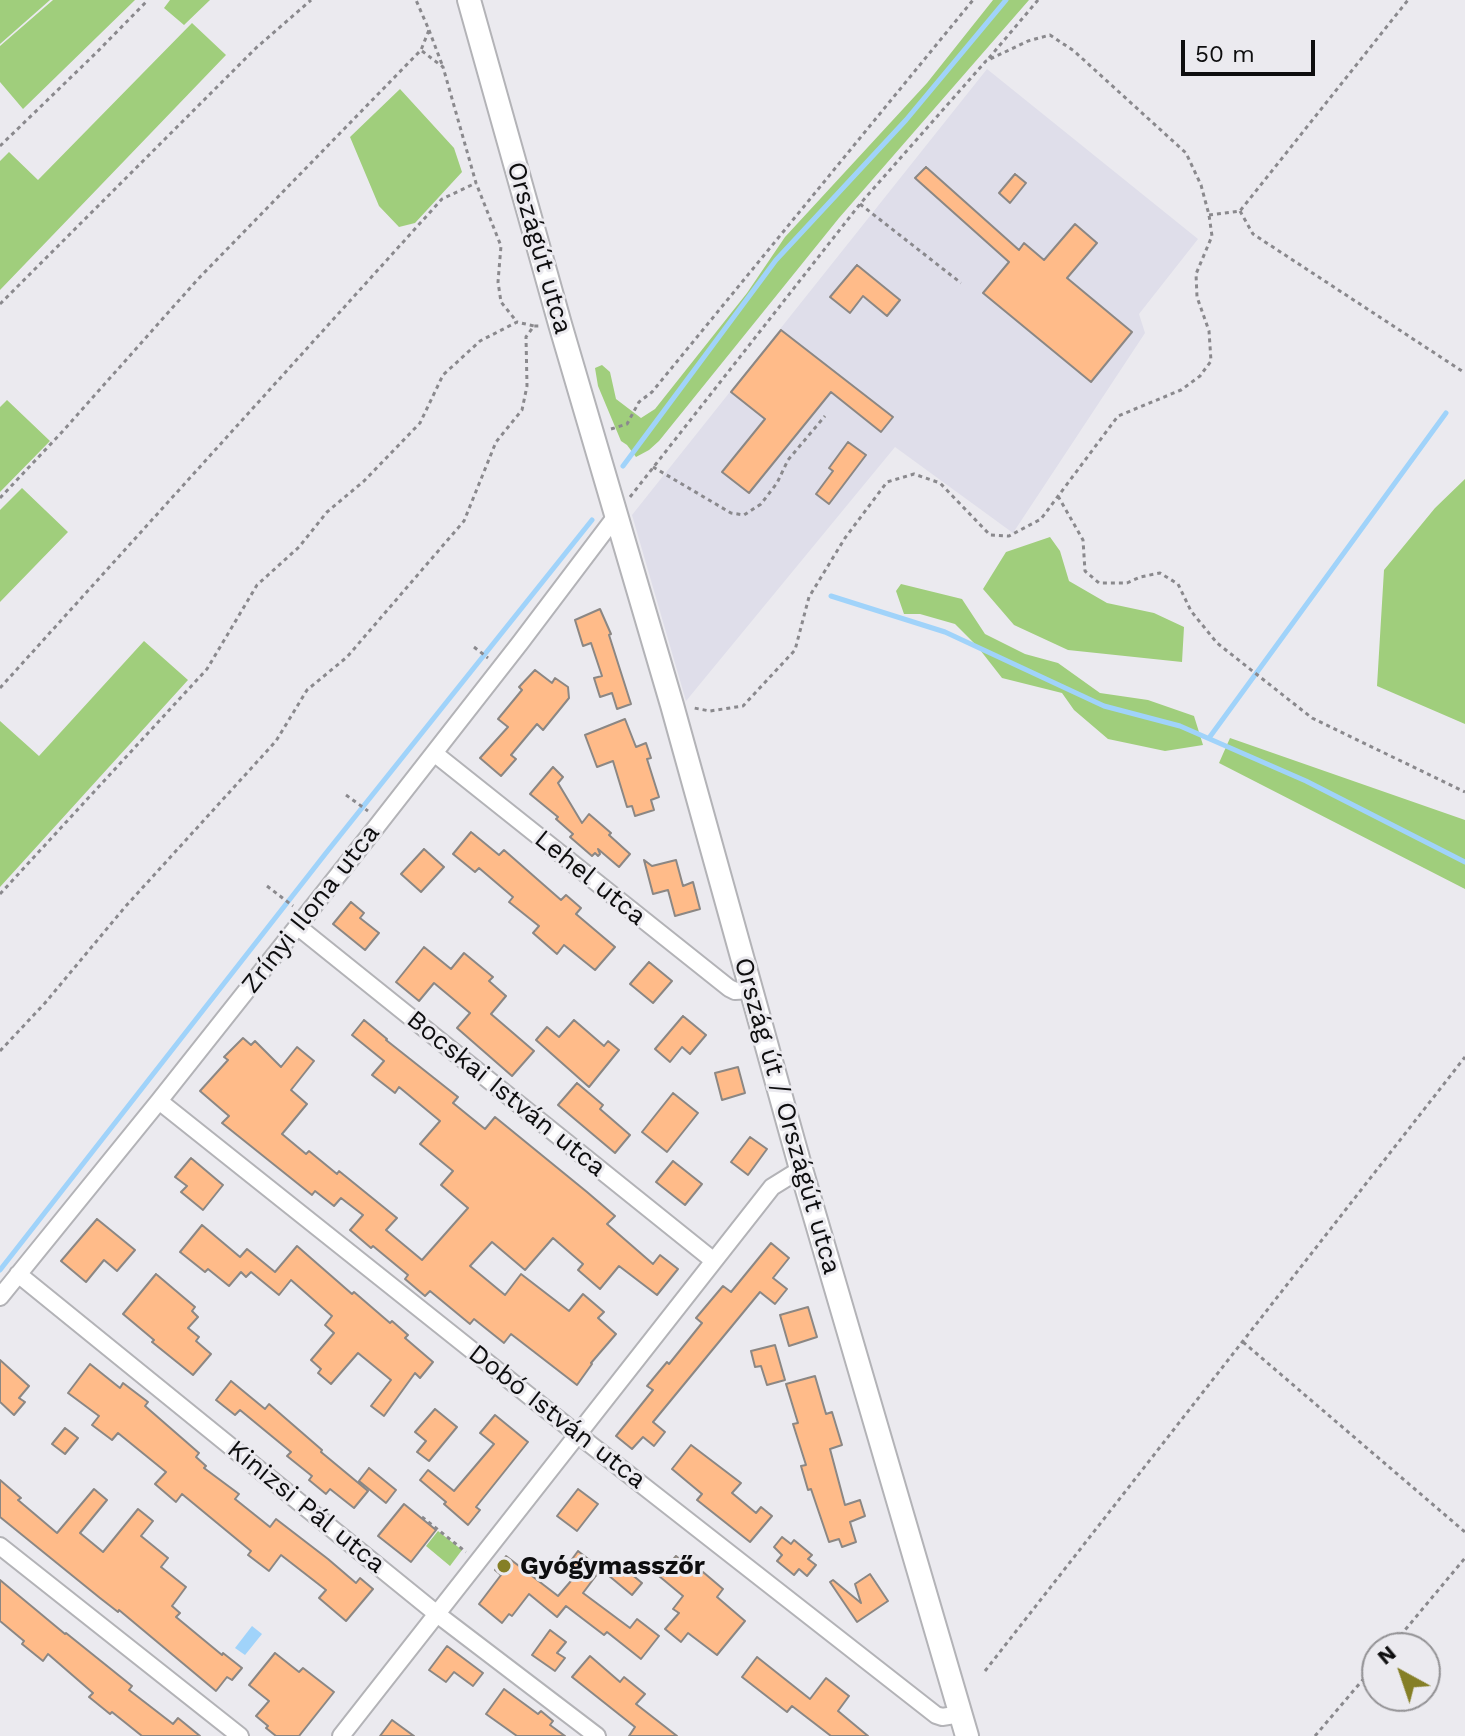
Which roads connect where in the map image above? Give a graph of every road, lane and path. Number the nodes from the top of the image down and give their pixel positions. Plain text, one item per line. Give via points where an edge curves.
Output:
1 (148, 0) edge
2 (311, 0) edge
3 (416, 0) edge
4 (469, 0) edge
5 (973, 0) edge
6 (1038, 0) edge
7 (1408, 0) edge
8 (429, 30) junction
9 (421, 50) junction
10 (986, 61) junction
11 (443, 67) junction
12 (0, 146) edge
13 (476, 183) junction
14 (860, 204) junction
15 (1240, 211) junction
16 (1209, 215) junction
17 (961, 283) dead end
18 (0, 304) edge
19 (517, 322) junction
20 (560, 324) junction
21 (534, 326) junction
22 (1465, 373) edge
23 (825, 416) dead end
24 (593, 436) junction
25 (653, 467) junction
26 (1058, 496) junction
27 (0, 498) edge
28 (613, 506) junction
29 (476, 649) dead end
30 (490, 659) dead end
31 (0, 688) edge
32 (672, 705) junction
33 (434, 753) junction
34 (1465, 792) edge
35 (346, 795) dead end
36 (369, 812) dead end
37 (267, 886) dead end
38 (0, 894) edge
39 (294, 907) dead end
40 (297, 926) junction
41 (751, 990) junction
42 (0, 1051) edge
43 (1465, 1057) edge
44 (159, 1101) junction
45 (801, 1169) junction
46 (714, 1261) junction
47 (18, 1274) junction
48 (0, 1297) edge
49 (1242, 1342) junction
50 (577, 1434) junction
51 (422, 1517) dead end
52 (1465, 1532) edge
53 (0, 1546) edge
54 (1465, 1558) edge
55 (478, 1561) junction
56 (437, 1614) junction
57 (1403, 1632) edge
58 (985, 1671) dead end
59 (1361, 1682) edge
60 (961, 1714) junction
61 (240, 1736) edge
62 (341, 1736) edge
63 (597, 1736) edge
64 (967, 1736) edge
65 (1315, 1736) edge

1 - 12 path
2 - 18 path via 256,48
3 - 8 path
4 - 20 main road, Országút utca
5 - 24 path via 639,402 627,424
6 - 10 path
7 - 15 path
8 - 9 path
8 - 11 path
9 - 11 path
9 - 27 path via 198,279
10 - 14 path
10 - 16 path via 1050,35 1074,51 1186,153
11 - 13 path
13 - 19 path via 501,246 501,302
13 - 31 path via 442,199
14 - 17 path
14 - 25 path
15 - 16 path
15 - 22 path via 1253,234
16 - 26 path via 1212,236 1196,274 1211,361 1181,390 1118,416
19 - 21 path
19 - 38 path via 480,341 443,375 420,423 257,585 207,669
20 - 21 path
20 - 24 main road, Országút utca
21 - 42 path via 526,337 522,410 496,442 464,521 347,657 307,690 276,741
23 - 25 path via 788,460 761,504 744,515 731,513
24 - 28 main road, Országút utca
25 - 28 path
26 - 32 path via 1041,519 1009,536 990,535 940,483 914,474 887,482 809,597 795,650 743,706 710,711
26 - 34 path via 1083,540 1085,571 1099,583 1127,583 1160,573 1178,584 1191,611 1217,643 1312,718
28 - 32 main road, Ország út / Országút utca
28 - 33 street, Zrínyi Ilona utca
29 - 30 path
32 - 41 main road, Ország út / Országút utca
33 - 40 street, Zrínyi Ilona utca
33 - 41 street, Lehel utca via 729,988
35 - 36 path
37 - 39 path
40 - 44 street, Zrínyi Ilona utca
40 - 46 street, Bocskai István utca
41 - 45 main road, Ország út / Országút utca
43 - 49 path
44 - 47 street, Zrínyi Ilona utca
44 - 50 street, Dobó István utca
45 - 46 street via 772,1187
45 - 60 main road, Ország út / Országút utca
46 - 50 street
47 - 48 street, Zrínyi Ilona utca
47 - 56 street, Kinizsi Pál utca
49 - 52 path
49 - 58 path
50 - 55 street
50 - 60 street, Dobó István utca via 936,1715
51 - 55 path
53 - 61 street
54 - 57 path
55 - 56 street
56 - 62 street
56 - 63 street, Kinizsi Pál utca
59 - 65 path
60 - 64 main road, Ország út / Országút utca

